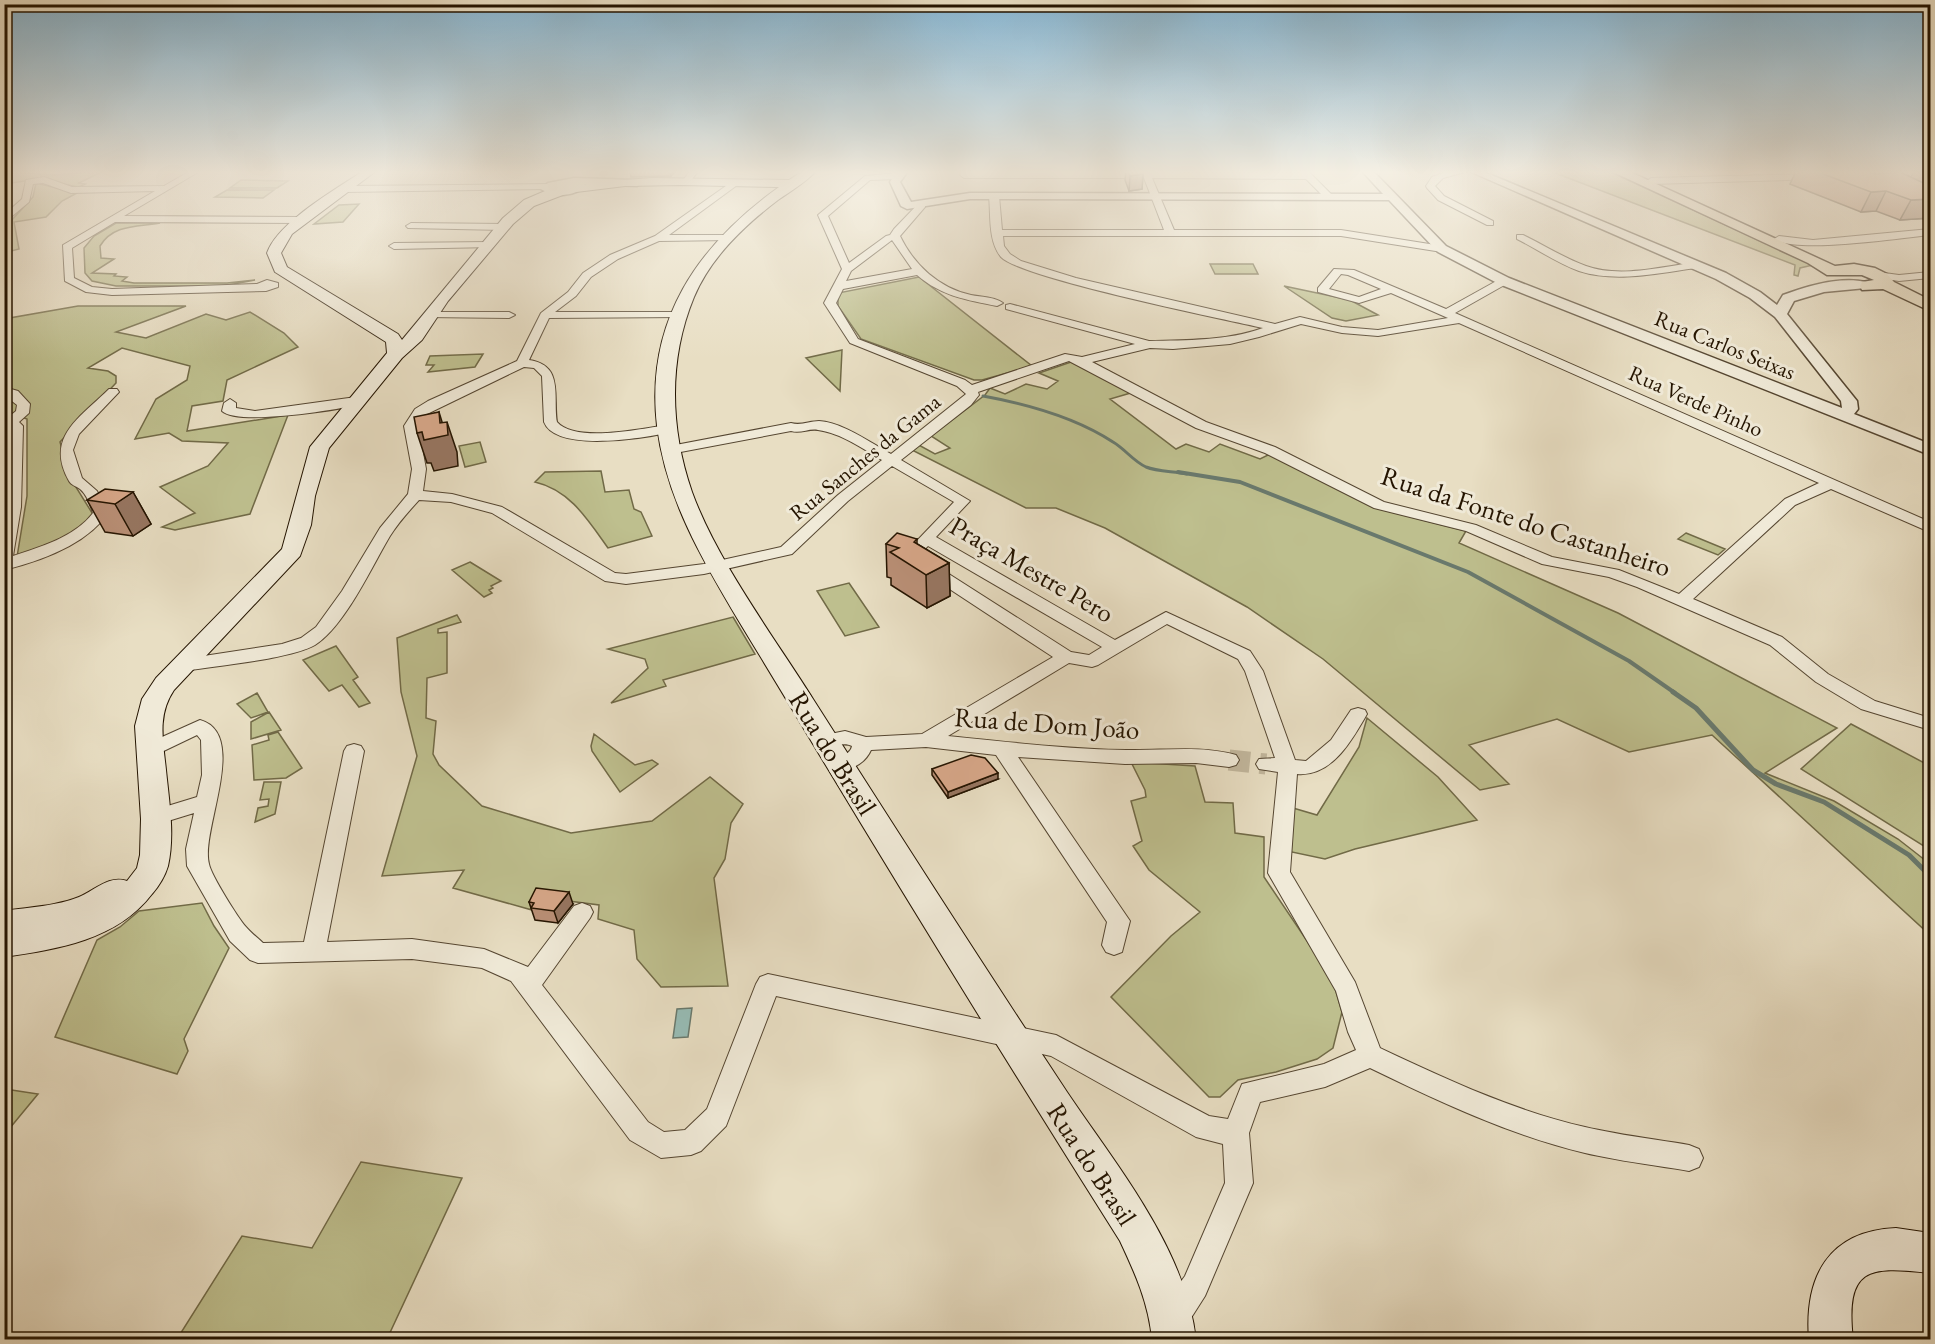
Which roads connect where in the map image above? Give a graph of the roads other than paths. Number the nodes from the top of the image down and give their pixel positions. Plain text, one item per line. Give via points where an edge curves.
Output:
1 (996, 233) edge
2 (84, 234) edge
3 (285, 234) edge
4 (498, 234) edge
5 (664, 234) edge
6 (732, 234) edge
7 (833, 234) edge
8 (896, 234) edge
9 (1347, 234) edge
10 (1427, 234) edge
11 (1622, 234) edge
12 (1756, 234) edge
13 (1767, 234) edge
14 (1915, 234) edge
15 (1521, 237) dead end
16 (658, 238) junction
17 (727, 238) junction
18 (893, 239) junction
19 (489, 245) junction
20 (394, 246) dead end
21 (1808, 246) junction
22 (1442, 249) junction
23 (1696, 265) junction
24 (847, 269) junction
25 (1852, 269) junction
26 (920, 271) junction
27 (1834, 274) junction
28 (1930, 274) edge
29 (291, 277) junction
30 (1504, 281) junction
31 (1879, 282) junction
32 (839, 286) junction
33 (1392, 289) junction
34 (1772, 292) junction
35 (997, 303) dead end
36 (1930, 306) edge
37 (1010, 307) dead end
38 (1930, 313) edge
39 (1445, 314) junction
40 (1780, 314) junction
41 (509, 315) dead end
42 (545, 315) junction
43 (678, 315) junction
44 (1459, 320) junction
45 (1276, 328) junction
46 (406, 335) junction
47 (1150, 344) junction
48 (1075, 359) junction
49 (522, 363) junction
50 (971, 390) junction
51 (4, 391) edge
52 (113, 392) dead end
53 (356, 401) junction
54 (230, 403) dead end
55 (1842, 416) junction
56 (8, 419) edge
57 (668, 440) junction
58 (1930, 450) edge
59 (892, 459) junction
60 (1831, 483) junction
61 (415, 495) junction
62 (9, 507) edge
63 (1930, 527) edge
64 (926, 538) junction
65 (4, 564) edge
66 (718, 566) junction
67 (1682, 600) junction
68 (1115, 647) junction
69 (1066, 657) junction
70 (184, 664) junction
71 (1358, 714) dead end
72 (1930, 724) edge
73 (926, 740) junction
74 (826, 741) junction
75 (862, 744) junction
76 (1003, 750) junction
77 (149, 751) junction
78 (354, 751) dead end
79 (1229, 760) tunnel mouth
80 (840, 764) junction
81 (1266, 764) tunnel mouth
82 (1288, 767) junction
83 (204, 803) junction
84 (155, 827) junction
85 (582, 912) dead end
86 (4, 924) edge
87 (4, 944) edge
88 (1114, 945) dead end
89 (314, 950) junction
90 (528, 984) junction
91 (1009, 1036) junction
92 (1371, 1056) junction
93 (1236, 1133) junction
94 (1689, 1158) dead end
95 (1930, 1253) edge
96 (1175, 1333) edge
97 (1830, 1340) edge

1 - 45 street via 1006,256 1034,269
2 - 29 street via 67,247 69,279 90,290 257,287
3 - 29 main road via 274,253 280,269
4 - 19 main road
5 - 16 street
6 - 17 main road, Rua do Brasil
7 - 24 street via 835,249
8 - 18 street
9 - 22 street
10 - 22 street, Rua Carlos Seixas
11 - 23 street
12 - 27 main road via 1814,260
13 - 21 main road
14 - 21 street
15 - 23 street via 1592,271 1627,272
16 - 17 street
16 - 42 street via 614,257 587,275 572,294
17 - 43 main road, Rua do Brasil via 696,279
18 - 24 street
18 - 26 street
19 - 20 street
19 - 46 main road
21 - 25 main road
22 - 30 street, Rua Carlos Seixas
23 - 34 street
24 - 32 street
25 - 27 main road
25 - 31 main road
26 - 32 street
26 - 35 street via 943,289
27 - 31 main road
27 - 34 street via 1813,286
28 - 31 street
29 - 46 main road
30 - 39 street
30 - 55 street, Rua Carlos Seixas
31 - 34 street
31 - 36 main road
31 - 38 main road
32 - 50 street via 830,303 854,341
33 - 33 street, Rua Verde Pinho via 1338,271 1322,290 1359,300
33 - 39 street, Rua Verde Pinho
34 - 40 street
34 - 40 street
37 - 47 street
39 - 44 street, Rua Verde Pinho
40 - 55 street via 1849,401 1850,409
41 - 46 street
42 - 43 street
42 - 49 street
43 - 57 main road, Rua do Brasil via 667,358
44 - 45 street via 1378,333 1300,320
44 - 60 street, Rua Verde Pinho
45 - 47 street via 1214,342
46 - 53 main road
47 - 48 street, Rua Sanches da Gama
48 - 50 street, Rua Sanches da Gama
48 - 67 street, Rua da Fonte do Castanheiro via 1202,425 1270,450 1379,505 1472,528 1548,561 1613,573
49 - 57 street via 538,365 548,375 551,423 557,430 598,437
49 - 61 street via 420,412 411,426 419,469
50 - 59 street, Rua Sanches da Gama via 973,395 966,402
51 - 56 street via 24,404 22,413
52 - 65 street via 67,445 67,460 76,481 85,484 102,513 80,533
53 - 54 street via 255,415 229,411
53 - 70 main road via 320,447 292,551
55 - 58 street, Rua Carlos Seixas
56 - 62 street via 16,426
57 - 59 street via 818,425 849,435
57 - 66 main road, Rua do Brasil via 683,493
59 - 64 street via 963,501
59 - 66 street, Rua Sanches da Gama via 786,551
60 - 63 street, Rua Verde Pinho
60 - 67 street via 1790,502
61 - 66 street, Rua Sanches da Gama via 452,498 497,510 611,578
61 - 70 street via 385,531 322,631 307,642
62 - 65 street
64 - 68 street, Praça Mestre Pero
64 - 69 street, Praça Mestre Pero via 918,548 919,562
66 - 74 main road, Rua do Brasil
67 - 72 street, Rua da Fonte do Castanheiro via 1776,641 1822,678 1868,705
68 - 69 street, Praça Mestre Pero via 1092,662
68 - 82 street via 1166,617 1244,654 1254,671
69 - 73 street
70 - 77 main road via 165,684 149,712
71 - 82 street via 1347,734 1327,756 1310,768
73 - 75 street, Rua de Dom João
73 - 76 street, Rua de Dom João
74 - 75 street, Rua de Dom João via 848,737
74 - 80 main road, Rua do Brasil
75 - 80 street via 858,757
76 - 79 street, Rua de Dom João
76 - 88 street via 1119,921
77 - 83 street via 200,726 212,738 212,775
77 - 84 main road
78 - 89 street
80 - 91 main road, Rua do Brasil
81 - 82 street
82 - 92 street via 1279,873 1347,989
83 - 84 street
83 - 89 street via 198,866 238,934 258,953
84 - 86 main road via 132,875 102,900 64,914
84 - 87 main road via 149,875 113,913 67,934
85 - 90 street
89 - 90 street via 412,949 473,957 519,974
90 - 91 street via 639,1131 661,1145 691,1142 717,1117 768,984
91 - 93 street via 1056,1046 1205,1128
91 - 96 main road, Rua do Brasil via 1134,1227 1159,1279
92 - 93 street via 1325,1075 1251,1092
92 - 94 street via 1438,1088 1542,1128 1585,1140
93 - 96 street via 1239,1183
95 - 97 main road via 1879,1248 1856,1257 1838,1277 1830,1304

